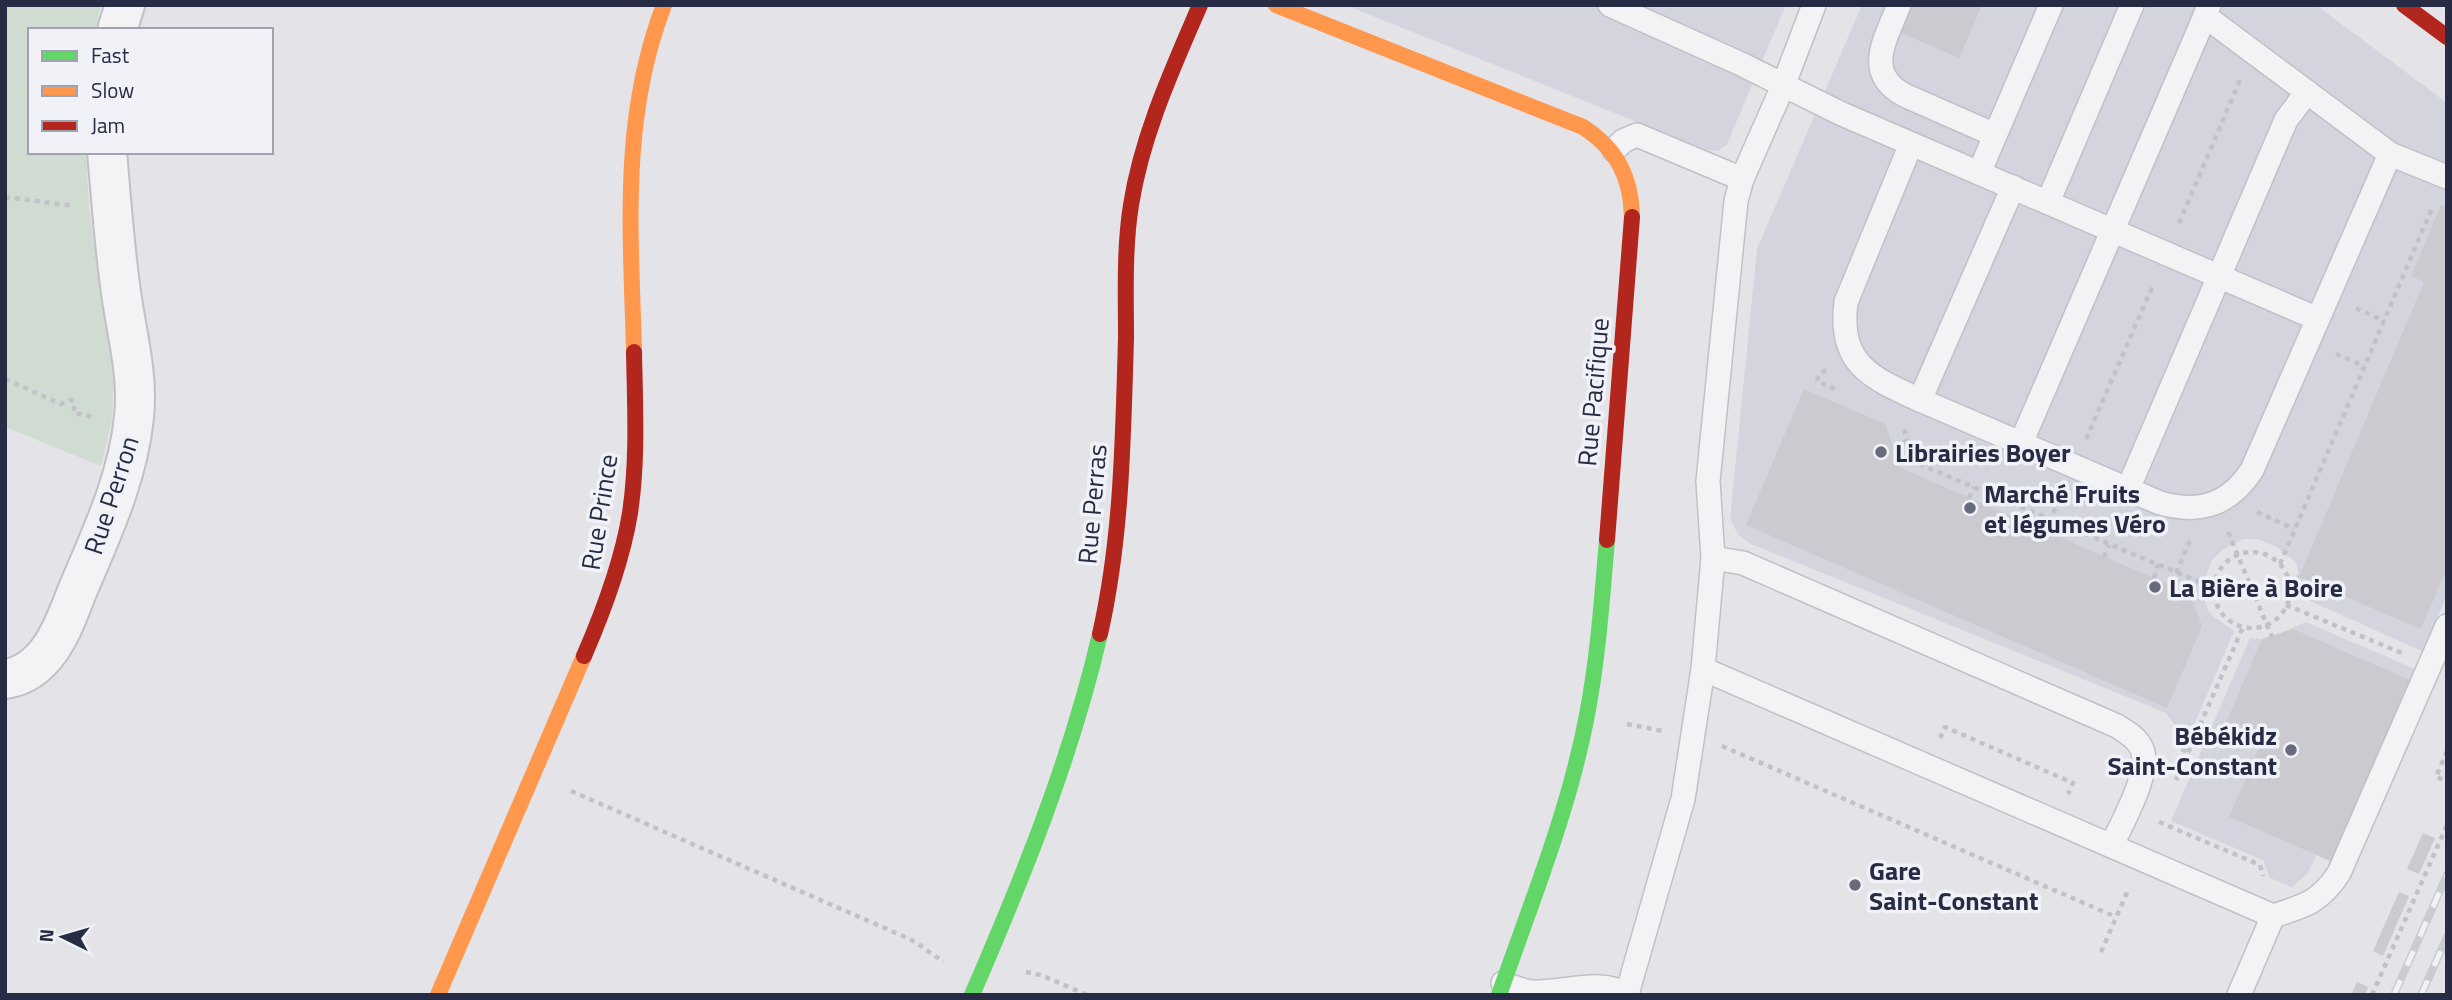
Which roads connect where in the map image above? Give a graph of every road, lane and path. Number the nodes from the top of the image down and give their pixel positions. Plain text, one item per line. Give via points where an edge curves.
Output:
1 (125, 5) edge
2 (664, 5) edge
3 (1200, 5) edge
4 (1276, 5) edge
5 (1814, 5) edge
6 (1899, 5) edge
7 (2051, 5) edge
8 (2132, 5) edge
9 (2404, 5) edge
10 (1623, 8) edge
11 (2207, 11) edge
12 (118, 28) edge
13 (2444, 29) edge
14 (2242, 76) dead end
15 (1783, 86) junction
16 (2307, 92) junction
17 (1996, 135) junction
18 (1911, 144) junction
19 (1614, 150) junction
20 (107, 154) edge
21 (2390, 154) junction
22 (1979, 173) junction
23 (2447, 177) edge
24 (1742, 179) junction
25 (2013, 187) junction
26 (5, 197) edge
27 (2435, 201) dead end
28 (2048, 202) junction
29 (76, 206) dead end
30 (2112, 229) junction
31 (2174, 234) dead end
32 (2420, 238) junction
33 (2427, 238) dead end
34 (2219, 276) junction
35 (2157, 277) dead end
36 (2348, 305) dead end
37 (2318, 319) junction
38 (2384, 321) junction
39 (2329, 351) dead end
40 (2364, 366) junction
41 (5, 379) edge
42 (1817, 381) dead end
43 (1841, 392) dead end
44 (1920, 400) junction
45 (99, 417) dead end
46 (1900, 418) dead end
47 (1908, 441) junction
48 (2021, 443) junction
49 (1893, 446) dead end
50 (2082, 446) dead end
51 (1974, 486) junction
52 (2129, 489) junction
53 (2062, 495) dead end
54 (1969, 498) dead end
55 (2051, 520) junction
56 (2226, 527) dead end
57 (2045, 531) dead end
58 (2109, 545) junction
59 (2239, 555) junction
60 (2104, 557) dead end
61 (1713, 558) junction
62 (2280, 564) junction
63 (2158, 565) junction
64 (2299, 577) dead end
65 (2154, 578) dead end
66 (2288, 582) junction
67 (2214, 588) junction
68 (2286, 605) junction
69 (2267, 625) junction
70 (2447, 626) edge
71 (2243, 627) junction
72 (2272, 637) dead end
73 (2406, 654) dead end
74 (1703, 669) junction
75 (5, 679) edge
76 (1624, 723) dead end
77 (1945, 727) dead end
78 (1670, 732) dead end
79 (1717, 744) dead end
80 (2447, 751) edge
81 (2447, 781) edge
82 (560, 786) dead end
83 (2173, 787) dead end
84 (2065, 802) dead end
85 (2163, 810) dead end
86 (2158, 822) junction
87 (2447, 825) edge
88 (2154, 833) dead end
89 (2112, 845) junction
90 (2133, 881) dead end
91 (2265, 882) dead end
92 (2273, 916) junction
93 (2116, 917) junction
94 (2101, 952) dead end
95 (949, 963) dead end
96 (1015, 970) dead end
97 (1501, 989) edge
98 (1627, 994) edge
99 (438, 995) edge
100 (972, 995) edge
101 (1087, 995) edge
102 (2239, 995) edge
103 (2372, 995) edge

1 - 12 street
2 - 99 street, Rue Prince via 643,72 630,166 635,432 625,540 592,640
3 - 100 street, Rue Perras via 1147,138 1133,190 1121,482 1103,625 1068,754
4 - 19 street, Rue Pacifique via 1583,127
5 - 15 lane
6 - 17 lane via 1883,45 1883,78 1904,95
7 - 17 lane
8 - 28 lane
9 - 13 street
10 - 15 lane
11 - 16 lane
11 - 30 lane
14 - 31 path
15 - 18 lane
15 - 24 lane
16 - 21 lane
16 - 34 lane via 2286,120
17 - 22 lane
18 - 22 lane
18 - 44 lane via 1849,293 1843,322 1854,359 1865,371
19 - 24 lane via 1637,135
19 - 97 street, Rue Pacifique via 1630,183 1632,220 1594,668 1566,799
20 - 75 street, Rue Perron via 134,377 130,445 115,499 56,640 32,669
21 - 23 lane
21 - 37 lane
22 - 25 lane
24 - 61 lane via 1733,218 1708,481
25 - 28 lane
25 - 44 lane
26 - 29 path
27 - 32 path
28 - 30 lane
30 - 34 lane
30 - 48 lane
32 - 33 path
32 - 38 path
34 - 37 lane
34 - 52 lane
35 - 50 path
36 - 38 path
37 - 52 lane via 2252,470 2233,493 2190,509 2160,503
38 - 40 path
39 - 40 path
40 - 62 path
41 - 45 path via 61,404 74,401 74,413
42 - 43 path
44 - 48 lane
46 - 47 path
47 - 49 path
47 - 51 path via 1914,462
48 - 52 lane
51 - 54 path
51 - 55 path
53 - 55 path
55 - 57 path
55 - 58 path
56 - 59 path
58 - 60 path
58 - 63 path
59 - 62 path via 2259,552
59 - 67 path via 2218,572
59 - 69 path
61 - 74 lane
61 - 89 lane via 1743,563 2131,735 2141,747 2143,773
62 - 66 path
63 - 65 path
63 - 67 path
64 - 66 path
66 - 68 path
67 - 71 path via 2218,608
68 - 69 path
68 - 73 path
69 - 71 path
69 - 72 path
70 - 92 lane via 2340,873 2314,902
71 - 83 path
74 - 89 lane
74 - 98 lane via 1683,799
76 - 78 path
77 - 84 path via 2073,783
79 - 93 path
80 - 81 path via 2436,777
82 - 95 path via 905,937
85 - 86 path
86 - 88 path
86 - 91 path via 2260,865
87 - 103 path
89 - 92 lane
90 - 93 path
92 - 102 lane
93 - 94 path
96 - 101 path via 1041,975
97 - 98 lane via 1532,992 1605,986

